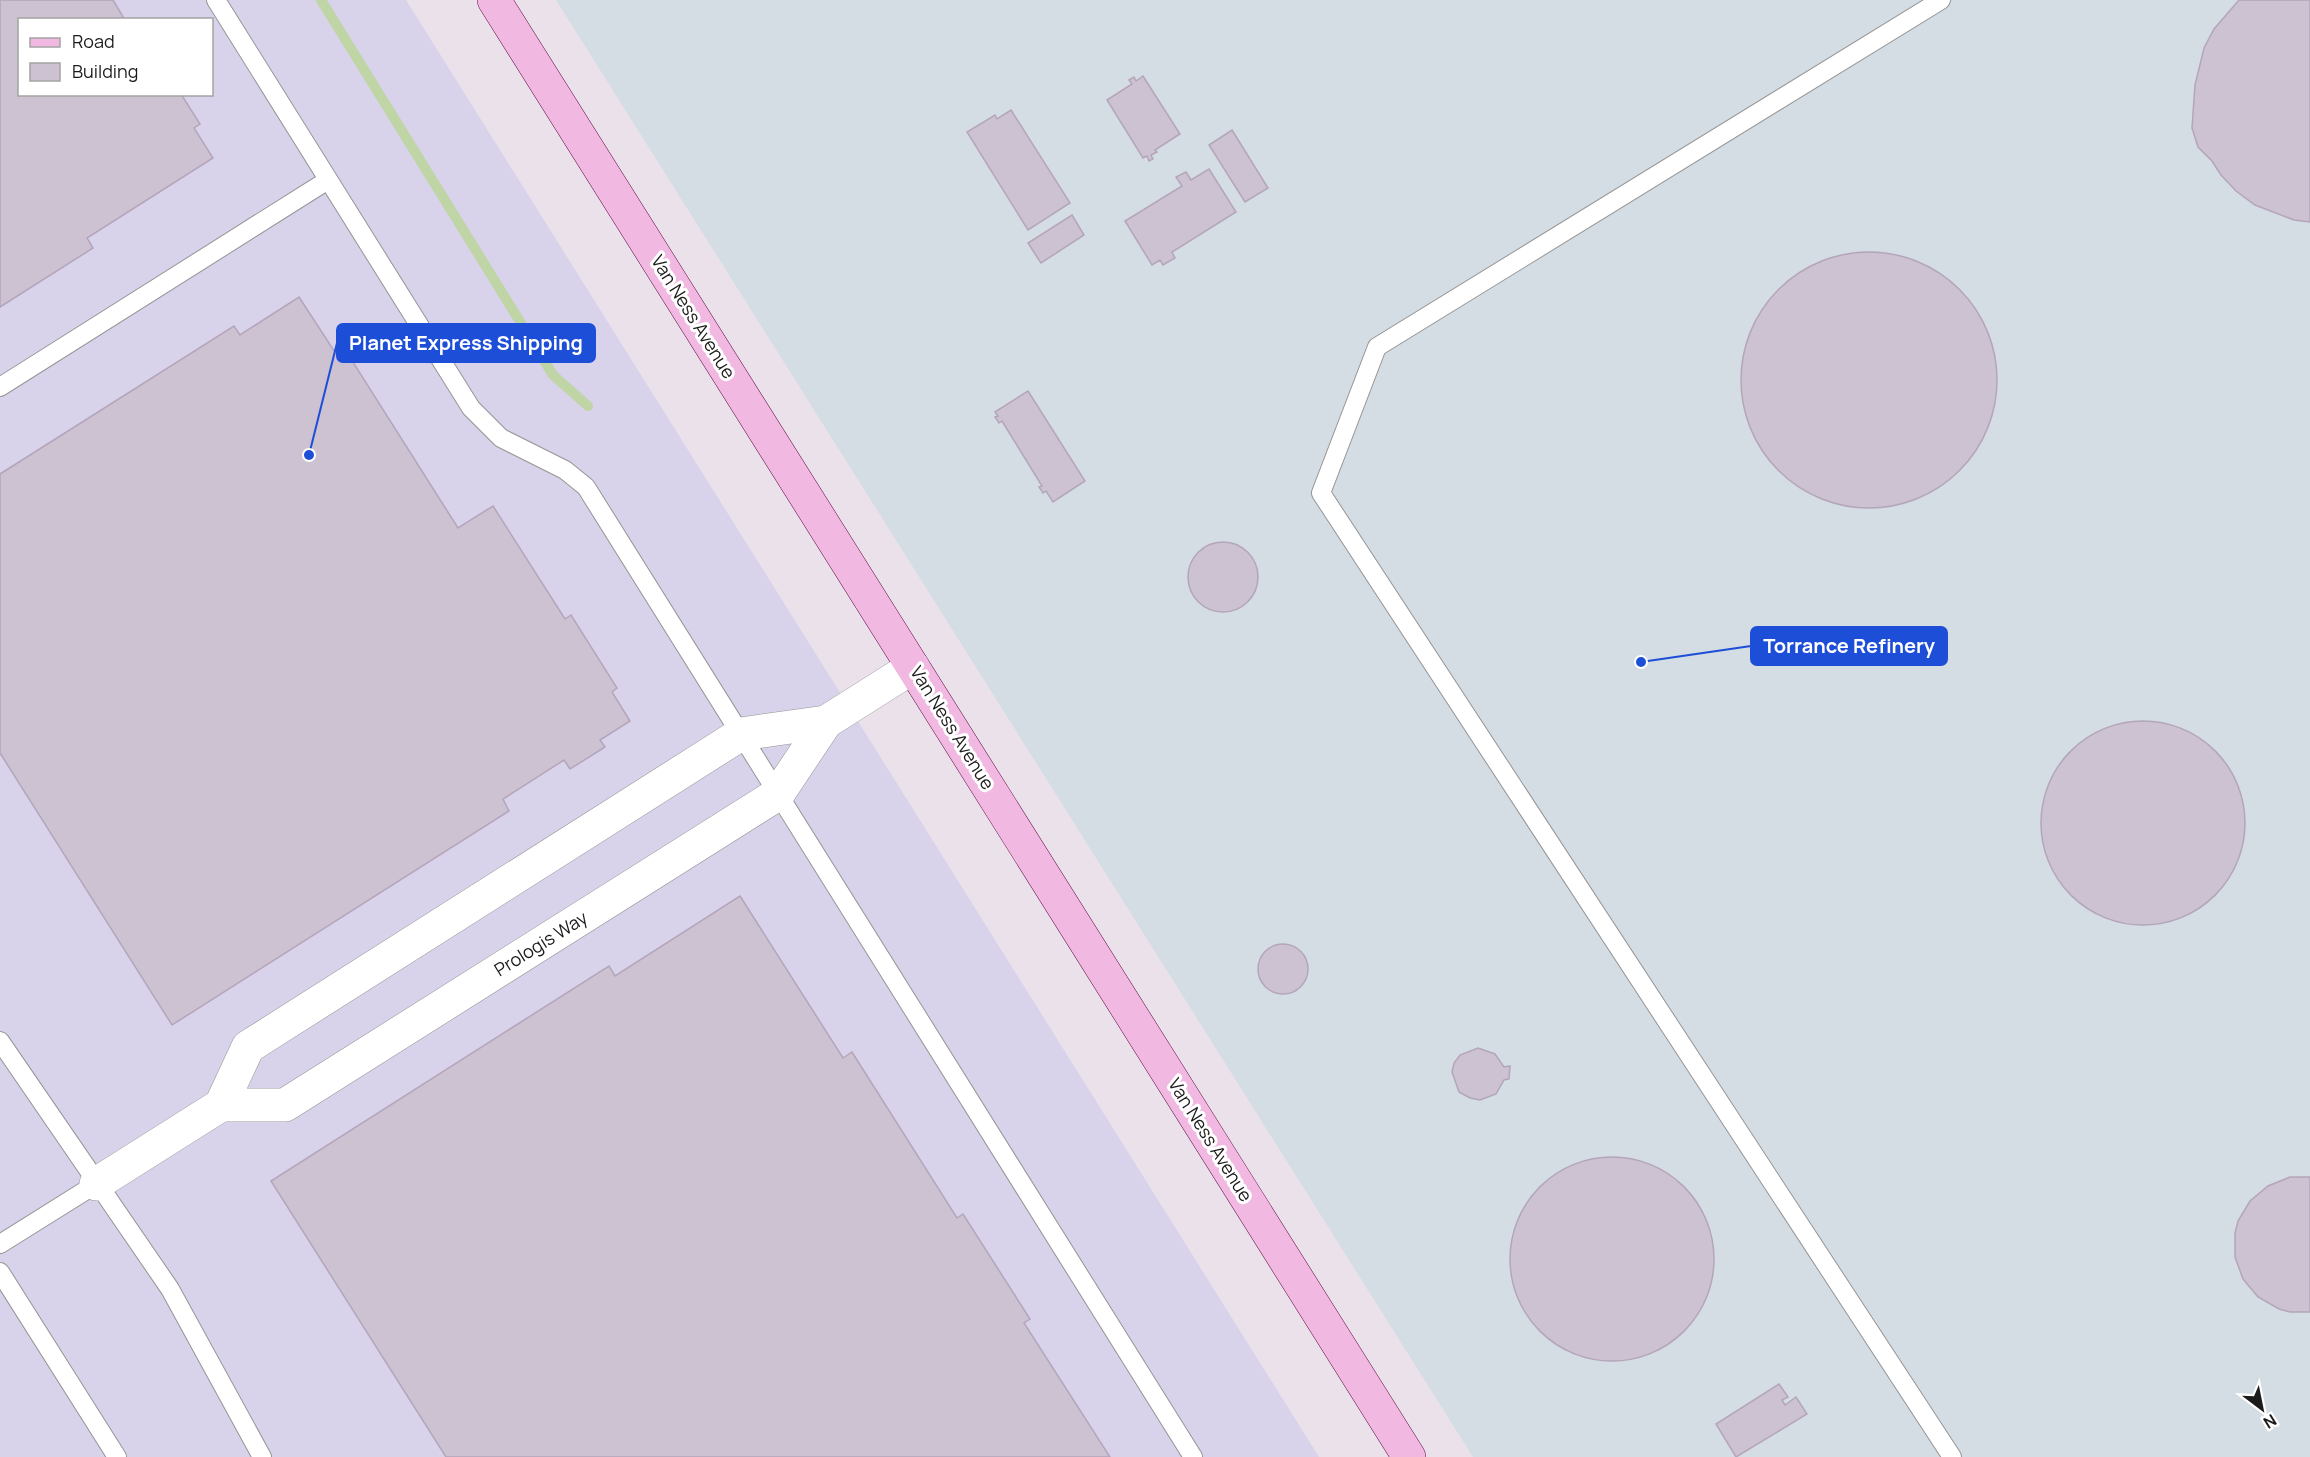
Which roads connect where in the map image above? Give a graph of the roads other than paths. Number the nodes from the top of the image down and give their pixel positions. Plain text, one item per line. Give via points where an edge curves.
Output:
1 (216, 0) edge
2 (494, 0) edge
3 (1941, 0) edge
4 (328, 180) junction
5 (0, 387) edge
6 (913, 667) junction
7 (826, 722) junction
8 (741, 734) junction
9 (778, 794) junction
10 (0, 1041) edge
11 (221, 1105) junction
12 (96, 1184) junction
13 (0, 1244) edge
14 (0, 1272) edge
15 (117, 1457) edge
16 (262, 1457) edge
17 (1193, 1457) edge
18 (1409, 1457) edge
19 (1952, 1457) edge

1 - 4 lane
2 - 6 main road, Van Ness Avenue
3 - 19 lane via 1377,347 1321,493
4 - 5 lane
4 - 8 lane via 471,408 501,438 565,470 585,487
6 - 7 street, Prologis Way
6 - 18 main road, Van Ness Avenue
7 - 8 street, Prologis Way
7 - 9 street, Prologis Way
8 - 9 lane
8 - 11 street, Prologis Way via 248,1047
9 - 11 street, Prologis Way via 285,1105
9 - 17 lane
10 - 12 lane
11 - 12 street
12 - 13 lane
12 - 16 lane via 170,1289
14 - 15 lane

